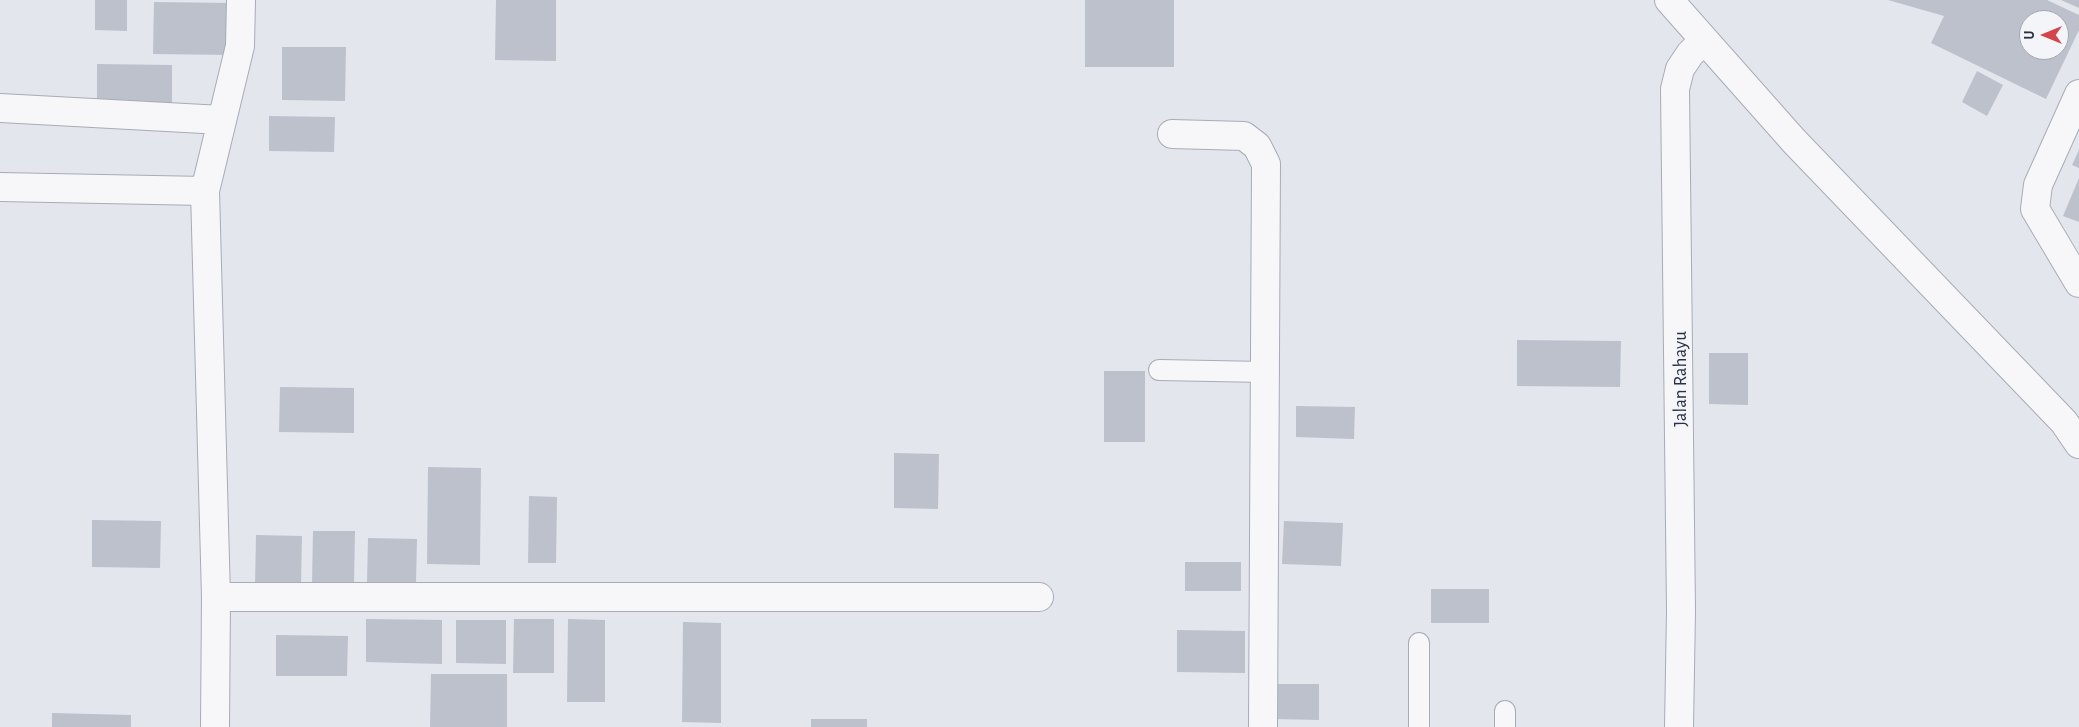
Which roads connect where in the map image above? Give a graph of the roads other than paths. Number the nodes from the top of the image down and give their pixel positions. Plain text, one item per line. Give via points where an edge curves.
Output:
1 (241, 0) edge
2 (1669, 0) edge
3 (1704, 40) junction
4 (2079, 94) edge
5 (0, 108) edge
6 (222, 120) junction
7 (1172, 134) dead end
8 (0, 187) edge
9 (206, 191) junction
10 (2045, 227) junction
11 (2079, 242) edge
12 (2079, 283) edge
13 (1159, 370) dead end
14 (1265, 372) junction
15 (2079, 444) edge
16 (216, 598) junction
17 (1039, 598) dead end
18 (1419, 643) dead end
19 (215, 727) edge
20 (1262, 727) edge
21 (1419, 727) edge
22 (1679, 727) edge

1 - 6 street via 240,46
2 - 3 street
3 - 15 street via 1794,142 2064,422
3 - 22 street, Jalan Rahayu via 1680,69 1675,89 1682,611
4 - 10 street via 2038,185 2035,209
5 - 6 street
6 - 9 street
7 - 14 street via 1244,136 1257,146 1266,164
8 - 9 street
9 - 16 street
10 - 11 street
10 - 12 street
13 - 14 lane
14 - 20 street
16 - 17 street
16 - 19 street
18 - 21 lane

